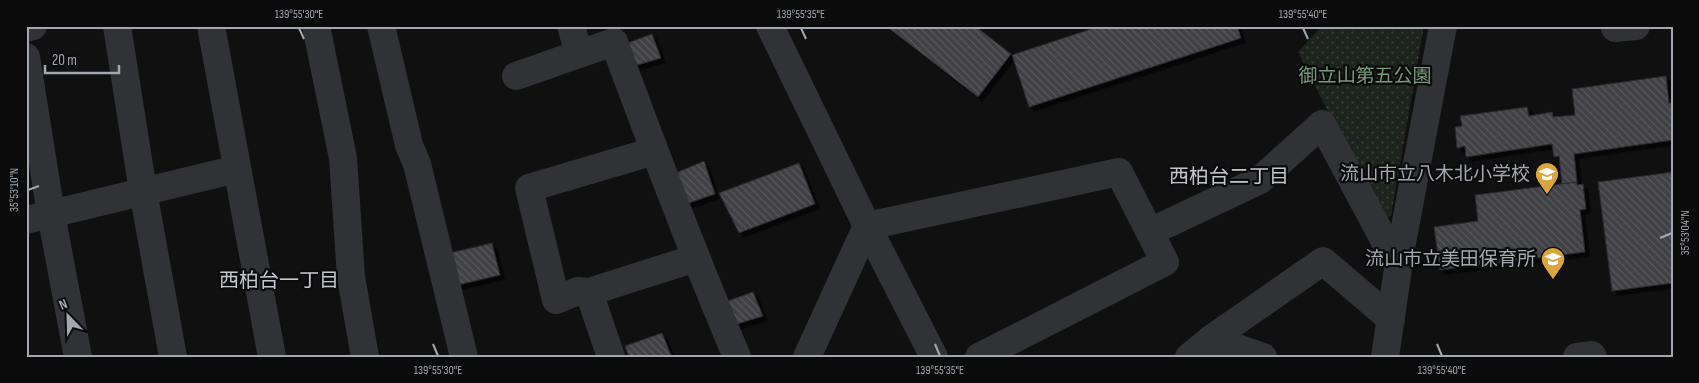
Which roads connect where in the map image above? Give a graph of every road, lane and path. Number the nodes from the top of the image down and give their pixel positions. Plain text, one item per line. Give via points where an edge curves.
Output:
1 (33, 26) edge
2 (117, 26) edge
3 (212, 26) edge
4 (316, 26) edge
5 (381, 26) edge
6 (571, 26) edge
7 (770, 26) edge
8 (1444, 26) edge
9 (26, 28) edge
10 (579, 54) junction
11 (26, 57) edge
12 (516, 76) dead end
13 (654, 151) junction
14 (237, 169) junction
15 (143, 191) junction
16 (39, 217) edge
17 (867, 226) junction
18 (1150, 232) junction
19 (1402, 248) junction
20 (696, 258) junction
21 (589, 292) junction
22 (1390, 318) junction
23 (1211, 339) junction
24 (78, 357) edge
25 (172, 357) edge
26 (272, 357) edge
27 (365, 357) edge
28 (464, 357) edge
29 (611, 357) edge
30 (737, 357) edge
31 (807, 357) edge
32 (934, 357) edge
33 (978, 357) edge
34 (1190, 357) edge
35 (1262, 357) edge
36 (1385, 357) edge
37 (1577, 357) edge
38 (1593, 357) edge

1 - 9 street
2 - 15 street
3 - 14 street
4 - 27 street via 343,158 352,277
5 - 28 street
6 - 10 street
7 - 17 street
8 - 19 street
10 - 12 street
10 - 13 street via 614,42
11 - 16 street
13 - 20 street
13 - 21 street via 529,188 556,300 578,291
14 - 15 street
14 - 26 street
15 - 16 street
15 - 25 street
16 - 24 street
17 - 18 street via 1119,172
17 - 31 street
17 - 32 street
18 - 19 street via 1260,180 1322,124 1389,249
18 - 33 street via 1166,262
19 - 22 street
20 - 21 street
20 - 30 street
21 - 29 street
22 - 23 street via 1323,261
22 - 36 street
23 - 34 street
23 - 35 street
37 - 38 street

